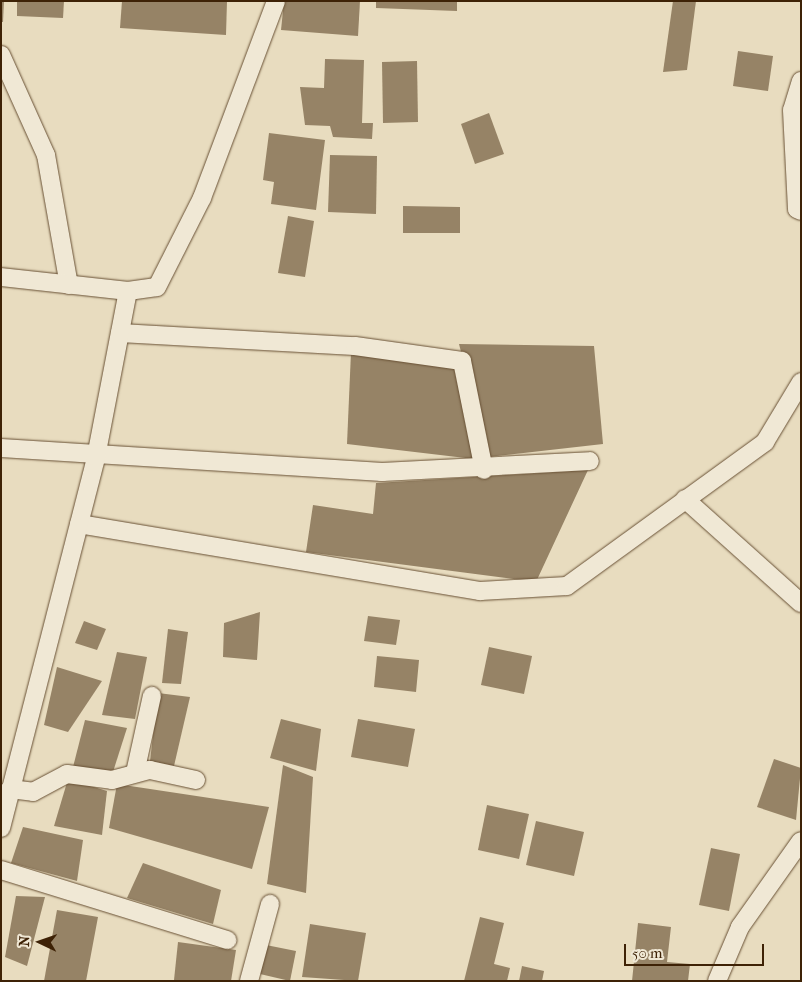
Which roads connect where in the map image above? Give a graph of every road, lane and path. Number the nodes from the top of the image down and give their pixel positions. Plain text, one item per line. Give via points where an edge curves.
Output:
1 (276, 1) edge
2 (1, 55) edge
3 (801, 81) edge
4 (801, 211) edge
5 (1, 277) edge
6 (70, 285) junction
7 (128, 291) junction
8 (120, 333) junction
9 (801, 382) edge
10 (1, 448) edge
11 (96, 456) junction
12 (590, 461) dead end
13 (484, 470) junction
14 (685, 499) junction
15 (79, 524) junction
16 (801, 603) edge
17 (152, 696) dead end
18 (136, 773) junction
19 (196, 780) dead end
20 (10, 789) junction
21 (1, 828) edge
22 (801, 841) edge
23 (1, 870) edge
24 (270, 904) dead end
25 (227, 940) dead end
26 (249, 981) edge
27 (717, 981) edge

1 - 7 street via 202,198 157,287
2 - 6 street via 46,155
3 - 4 street via 792,110 797,209
5 - 6 street
6 - 7 street
7 - 8 street
8 - 11 street
8 - 13 street via 355,346 462,361
9 - 14 street via 765,442
10 - 11 street
11 - 13 street via 382,472
11 - 15 street
12 - 13 street
14 - 15 street via 567,586 480,592
14 - 16 street
15 - 20 street
17 - 18 street
18 - 19 street via 150,770
18 - 20 street via 112,780 67,774 33,792
20 - 21 street
22 - 27 street via 740,927
23 - 25 street
24 - 26 street

